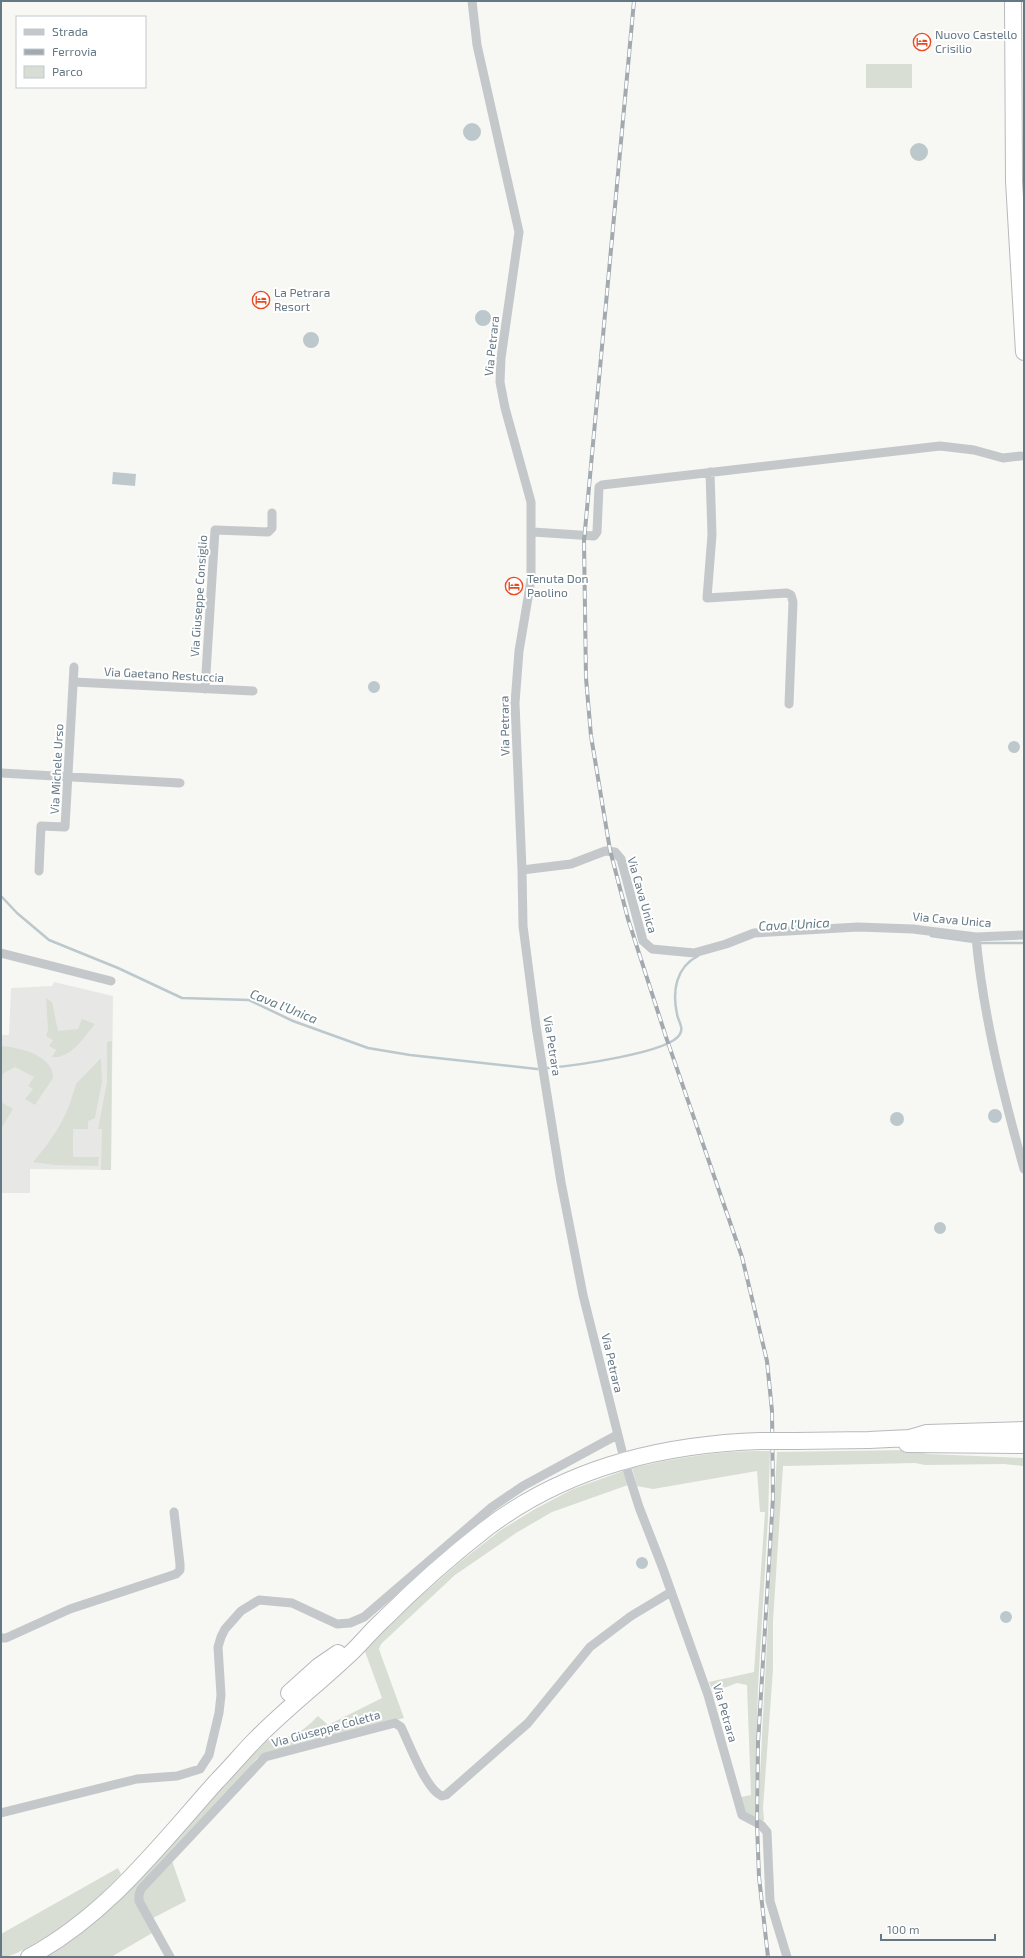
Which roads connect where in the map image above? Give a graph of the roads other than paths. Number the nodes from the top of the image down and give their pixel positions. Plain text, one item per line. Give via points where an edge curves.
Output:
1 (472, 1) edge
2 (1013, 1) edge
3 (1024, 352) edge
4 (1021, 456) dead end
5 (710, 472) junction
6 (272, 513) dead end
7 (532, 532) junction
8 (74, 667) dead end
9 (74, 682) junction
10 (204, 689) junction
11 (253, 691) dead end
12 (789, 704) dead end
13 (1, 773) edge
14 (68, 777) junction
15 (180, 783) dead end
16 (522, 870) junction
17 (39, 871) dead end
18 (1024, 935) edge
19 (976, 937) junction
20 (1, 953) edge
21 (111, 981) dead end
22 (1024, 1169) edge
23 (1024, 1430) edge
24 (617, 1435) junction
25 (910, 1438) junction
26 (1024, 1438) edge
27 (869, 1440) junction
28 (936, 1444) junction
29 (1024, 1445) edge
30 (622, 1451) dead end
31 (1024, 1452) edge
32 (627, 1469) dead end
33 (174, 1512) dead end
34 (671, 1592) junction
35 (382, 1620) junction
36 (1, 1638) edge
37 (1, 1814) edge
38 (17, 1957) edge
39 (29, 1957) edge
40 (170, 1957) edge
41 (787, 1957) edge

1 - 7 street, Via Petrara via 476,45 518,232 500,382 531,502
2 - 3 highway via 1014,180
4 - 5 street via 1003,458 974,450 940,446
5 - 7 street via 602,485 599,487 597,532 594,536
5 - 12 street via 712,535 707,598 787,593 791,595 793,602
6 - 10 street, Via Giuseppe Consiglio via 272,528 268,532 215,530
7 - 16 street, Via Petrara via 531,580 515,703
8 - 9 street, Via Michele Urso
9 - 10 street, Via Gaetano Restuccia
9 - 14 street, Via Michele Urso
10 - 11 street, Via Gaetano Restuccia
13 - 14 street
14 - 15 street
14 - 17 street, Via Michele Urso via 65,827 41,826
16 - 19 street, Via Cava Unica via 571,864 605,851 615,852 621,859 643,941 652,949 694,953 754,933 858,927 913,929
16 - 24 street, Via Petrara via 523,926 561,1182 583,1295
18 - 19 street, Via Cava Unica
19 - 22 street via 983,989 1006,1104
20 - 21 street
23 - 25 highway via 927,1433
24 - 30 street, Via Petrara
24 - 37 street via 523,1486 492,1507 364,1618 337,1624 302,1607 272,1600 259,1600 241,1611 225,1629 218,1647 221,1696 219,1713 209,1755 200,1769 177,1776 136,1779
25 - 26 highway
25 - 27 highway
27 - 28 highway
27 - 35 highway, bridge via 708,1444 653,1454 601,1468 516,1508 488,1527
28 - 29 highway
28 - 31 highway via 967,1449
32 - 34 street, Via Petrara
33 - 36 street via 180,1564 180,1570 176,1574 70,1609
34 - 40 street, Via Giuseppe Coletta via 631,1616 590,1647 528,1723 446,1795 437,1795 426,1779 401,1727 395,1723 265,1757 141,1889 139,1901
34 - 41 street, Via Petrara via 708,1695 742,1815 767,1832 770,1901
35 - 38 highway via 319,1666 278,1703 103,1898 68,1927
35 - 39 highway via 355,1649 255,1739 107,1902 71,1932

